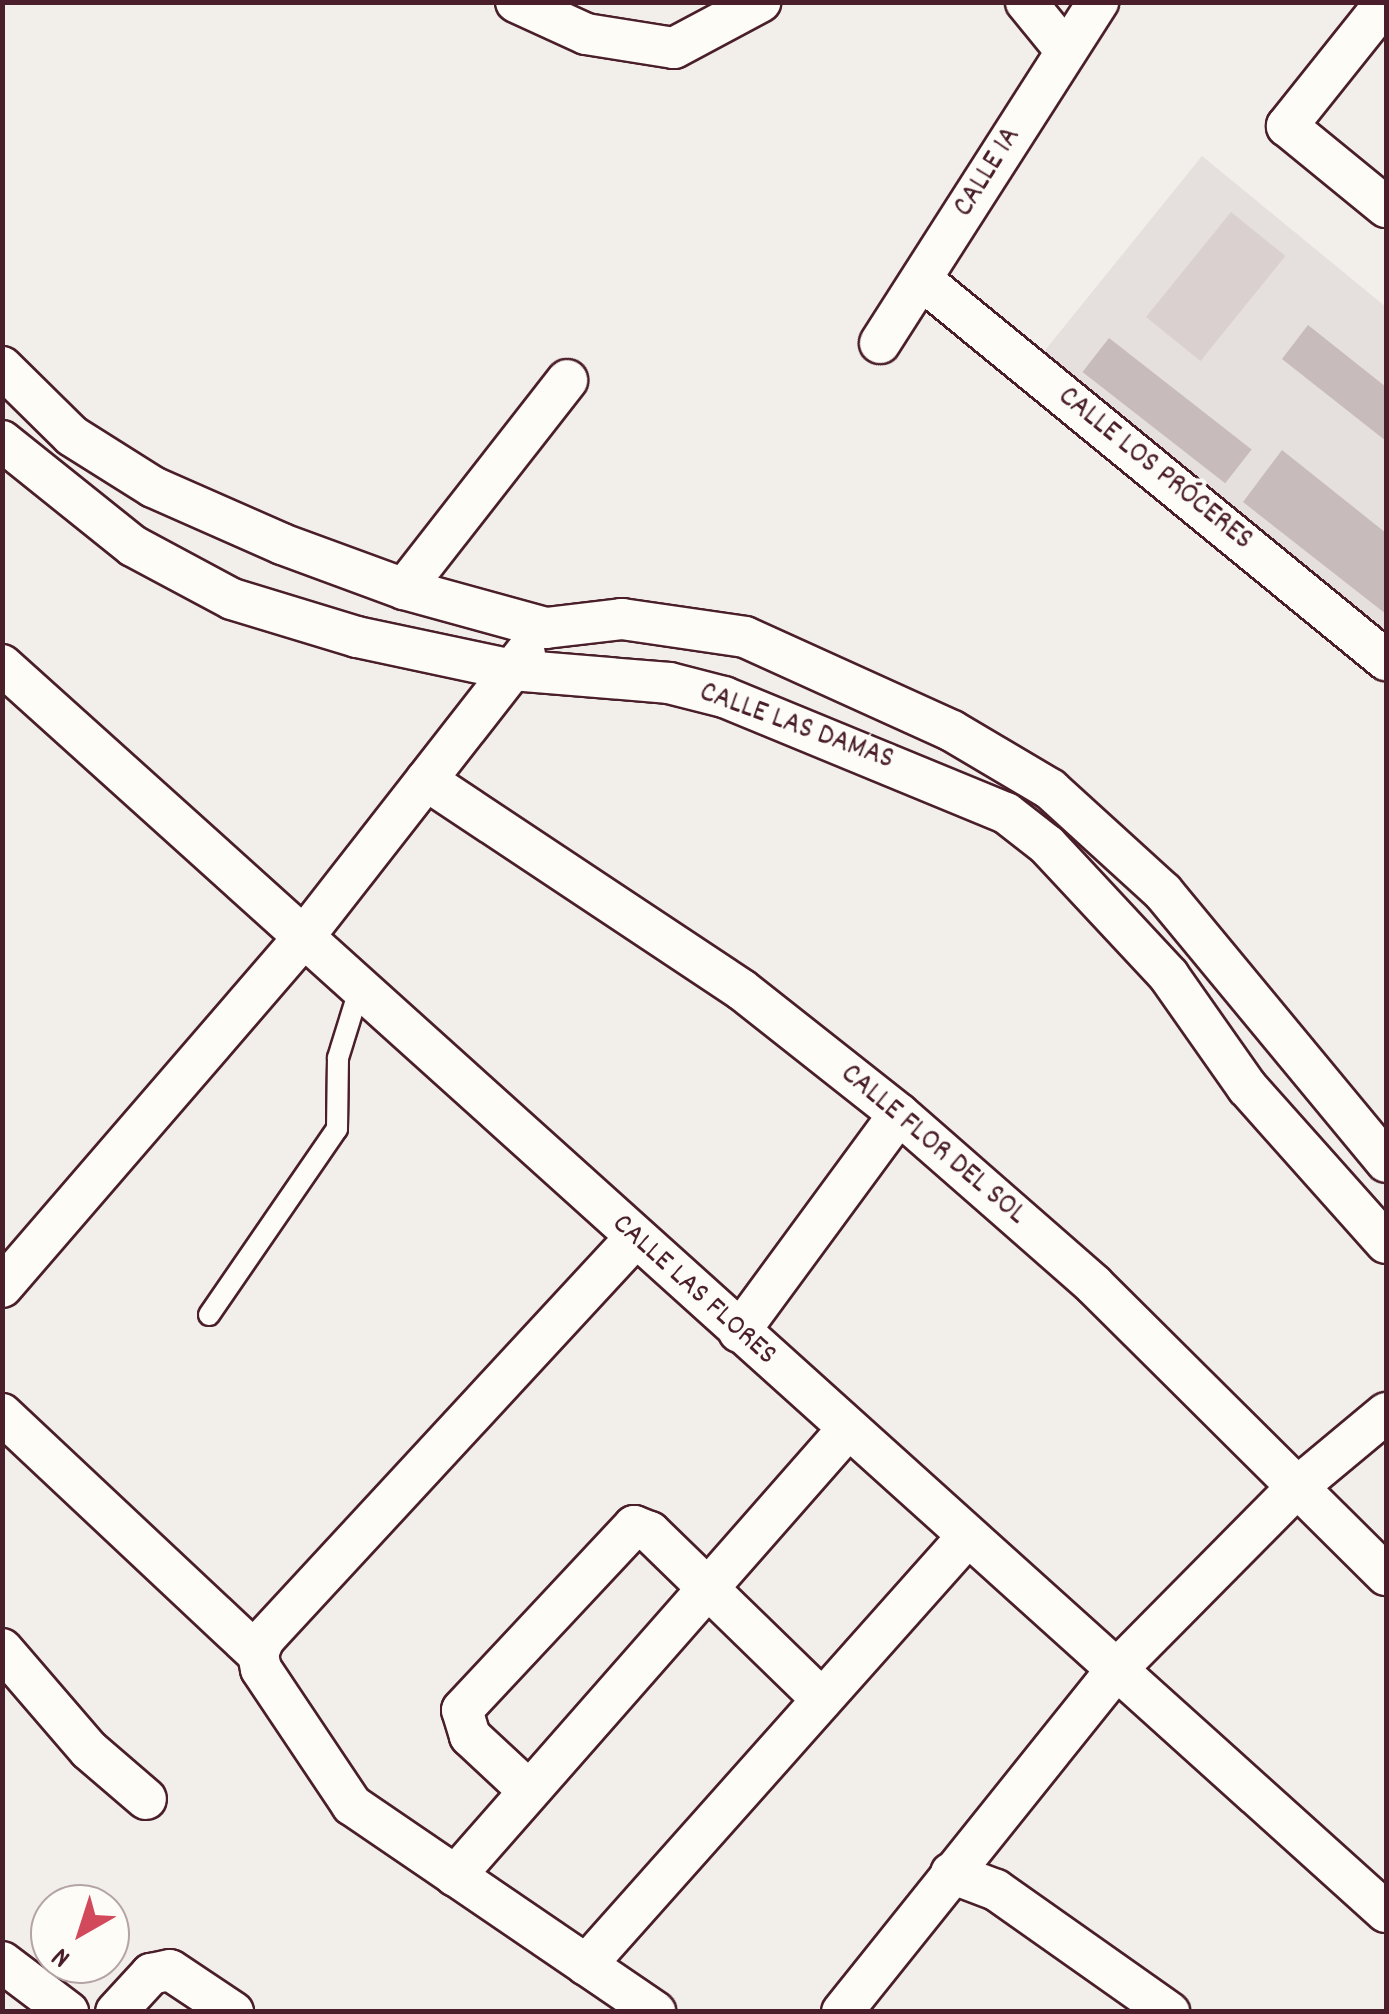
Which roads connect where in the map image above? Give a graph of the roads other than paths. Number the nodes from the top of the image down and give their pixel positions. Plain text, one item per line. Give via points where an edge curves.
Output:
1 (516, 2) edge
2 (760, 2) edge
3 (1026, 2) edge
4 (1098, 2) edge
5 (1386, 2) edge
6 (1066, 51) junction
7 (1386, 208) edge
8 (922, 280) junction
9 (880, 343) dead end
10 (2, 367) edge
11 (566, 380) dead end
12 (2, 440) edge
13 (404, 589) junction
14 (546, 628) junction
15 (1386, 660) edge
16 (512, 670) junction
17 (5, 673) edge
18 (426, 780) junction
19 (1050, 789) junction
20 (1028, 828) junction
21 (302, 939) junction
22 (359, 990) junction
23 (899, 1114) junction
24 (1386, 1162) edge
25 (635, 1238) junction
26 (1386, 1244) edge
27 (4, 1282) edge
28 (208, 1315) dead end
29 (739, 1332) junction
30 (1386, 1413) edge
31 (2, 1414) edge
32 (847, 1430) junction
33 (1296, 1488) junction
34 (966, 1536) junction
35 (1386, 1575) edge
36 (708, 1588) junction
37 (2, 1648) edge
38 (258, 1654) junction
39 (1116, 1670) junction
40 (822, 1699) junction
41 (529, 1791) junction
42 (146, 1799) dead end
43 (951, 1872) junction
44 (454, 1876) junction
45 (1386, 1912) edge
46 (2, 1962) edge
47 (586, 1965) junction
48 (68, 2012) edge
49 (116, 2012) edge
50 (233, 2012) edge
51 (655, 2012) edge
52 (842, 2012) edge
53 (1169, 2012) edge

1 - 2 street via 586,34 674,48
3 - 6 street
4 - 6 street, CALLE 1A
5 - 7 street via 1287,126
6 - 8 street, CALLE 1A
8 - 9 street, CALLE 1A
8 - 15 street, CALLE LOS PRÓCERES
10 - 13 street, CALLE LAS DAMAS via 72,436 153,488
11 - 13 street
12 - 16 street, CALLE LAS DAMAS via 132,546 232,599 356,636
13 - 14 street, CALLE LAS DAMAS
14 - 16 street
14 - 19 street, CALLE LAS DAMAS via 622,619 745,637 868,688
16 - 18 street
16 - 20 street, CALLE LAS DAMAS via 669,683 724,696 828,735
17 - 21 street, CALLE LAS FLORES
18 - 21 street
18 - 23 street, CALLE FLOR DEL SOL via 742,990
19 - 20 street
19 - 24 street, CALLE LAS DAMAS via 1163,892
20 - 26 street, CALLE LAS DAMAS via 1168,976 1247,1087
21 - 22 street, CALLE LAS FLORES
21 - 27 street
22 - 25 street, CALLE LAS FLORES
22 - 28 lane via 338,1058 337,1129
23 - 29 street
23 - 33 street, CALLE FLOR DEL SOL via 1094,1285
25 - 29 street, CALLE LAS FLORES
25 - 38 street via 264,1639
29 - 32 street, CALLE LAS FLORES
30 - 33 street
31 - 38 street
32 - 34 street, CALLE LAS FLORES
32 - 36 street
33 - 35 street, CALLE FLOR DEL SOL
33 - 39 street
34 - 39 street, CALLE LAS FLORES
34 - 40 street
36 - 40 street
36 - 41 street
36 - 41 street via 650,1532 634,1526 462,1710 470,1736
37 - 42 street via 89,1750
38 - 44 street via 261,1669 352,1806
39 - 43 street
39 - 45 street, CALLE LAS FLORES
40 - 47 street
41 - 44 street
43 - 52 street
43 - 53 street via 996,1890
44 - 47 street
46 - 48 street
47 - 51 street
49 - 50 street via 151,1974 170,1970

